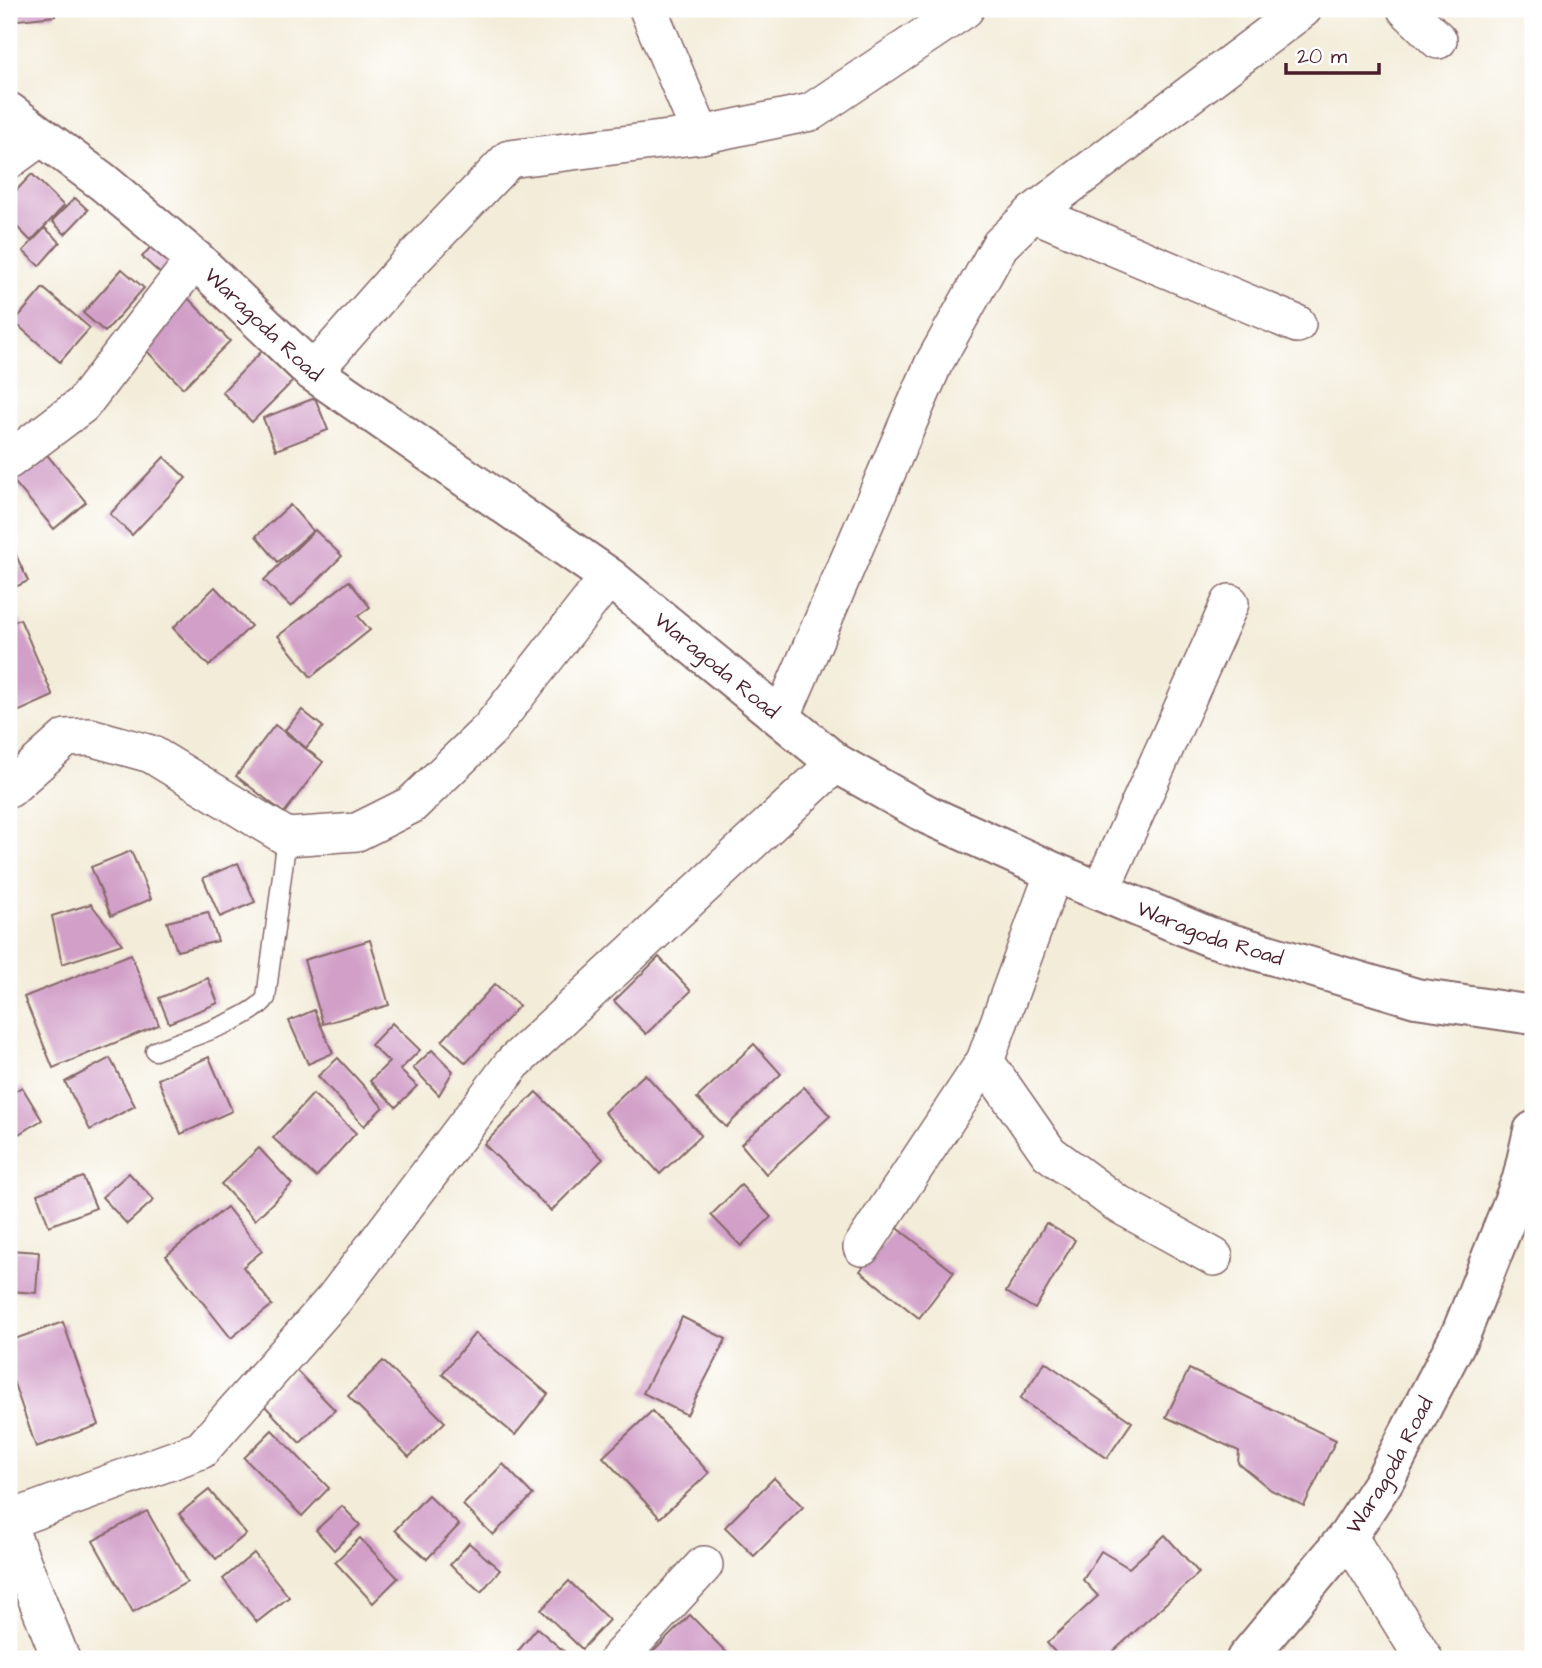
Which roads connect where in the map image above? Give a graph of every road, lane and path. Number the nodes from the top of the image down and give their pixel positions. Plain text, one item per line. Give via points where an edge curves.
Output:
1 (648, 9) edge
2 (965, 9) edge
3 (1303, 9) edge
4 (1406, 9) edge
5 (1438, 40) dead end
6 (9, 112) edge
7 (701, 135) junction
8 (42, 136) junction
9 (9, 160) edge
10 (1033, 213) junction
11 (195, 259) junction
12 (1297, 324) dead end
13 (313, 372) junction
14 (9, 460) edge
15 (609, 577) junction
16 (1230, 603) dead end
17 (781, 718) junction
18 (836, 763) junction
19 (9, 789) edge
20 (287, 837) junction
21 (1054, 872) junction
22 (1100, 892) junction
23 (1533, 1015) edge
24 (155, 1051) dead end
25 (985, 1061) junction
26 (1533, 1131) edge
27 (862, 1247) dead end
28 (1214, 1257) dead end
29 (9, 1520) edge
30 (9, 1529) edge
31 (1348, 1535) junction
32 (704, 1565) dead end
33 (61, 1659) edge
34 (618, 1659) edge
35 (1246, 1659) edge
36 (1424, 1659) edge

1 - 7 street
2 - 7 street via 810,112
3 - 10 street
4 - 5 street
6 - 8 main road, Waragoda Road
7 - 13 street via 509,159
8 - 9 street
8 - 11 main road, Waragoda Road
10 - 12 street
10 - 17 street via 1000,245 933,365
11 - 13 main road, Waragoda Road
11 - 14 street via 82,405
13 - 15 main road, Waragoda Road
15 - 17 main road, Waragoda Road
15 - 20 street via 490,729 411,805 356,832
16 - 22 street
17 - 18 main road, Waragoda Road
18 - 21 main road, Waragoda Road via 928,815
18 - 29 street via 513,1063 335,1298 201,1450
19 - 20 street via 65,738 90,737 151,754
20 - 24 lane via 262,1005
21 - 22 main road, Waragoda Road
21 - 25 street
22 - 23 main road, Waragoda Road via 1210,937 1416,998
25 - 27 street
25 - 28 street via 1049,1153 1115,1202
26 - 31 main road, Waragoda Road via 1522,1179 1462,1331 1384,1481
30 - 33 street
31 - 35 main road, Waragoda Road
31 - 36 street
32 - 34 street

